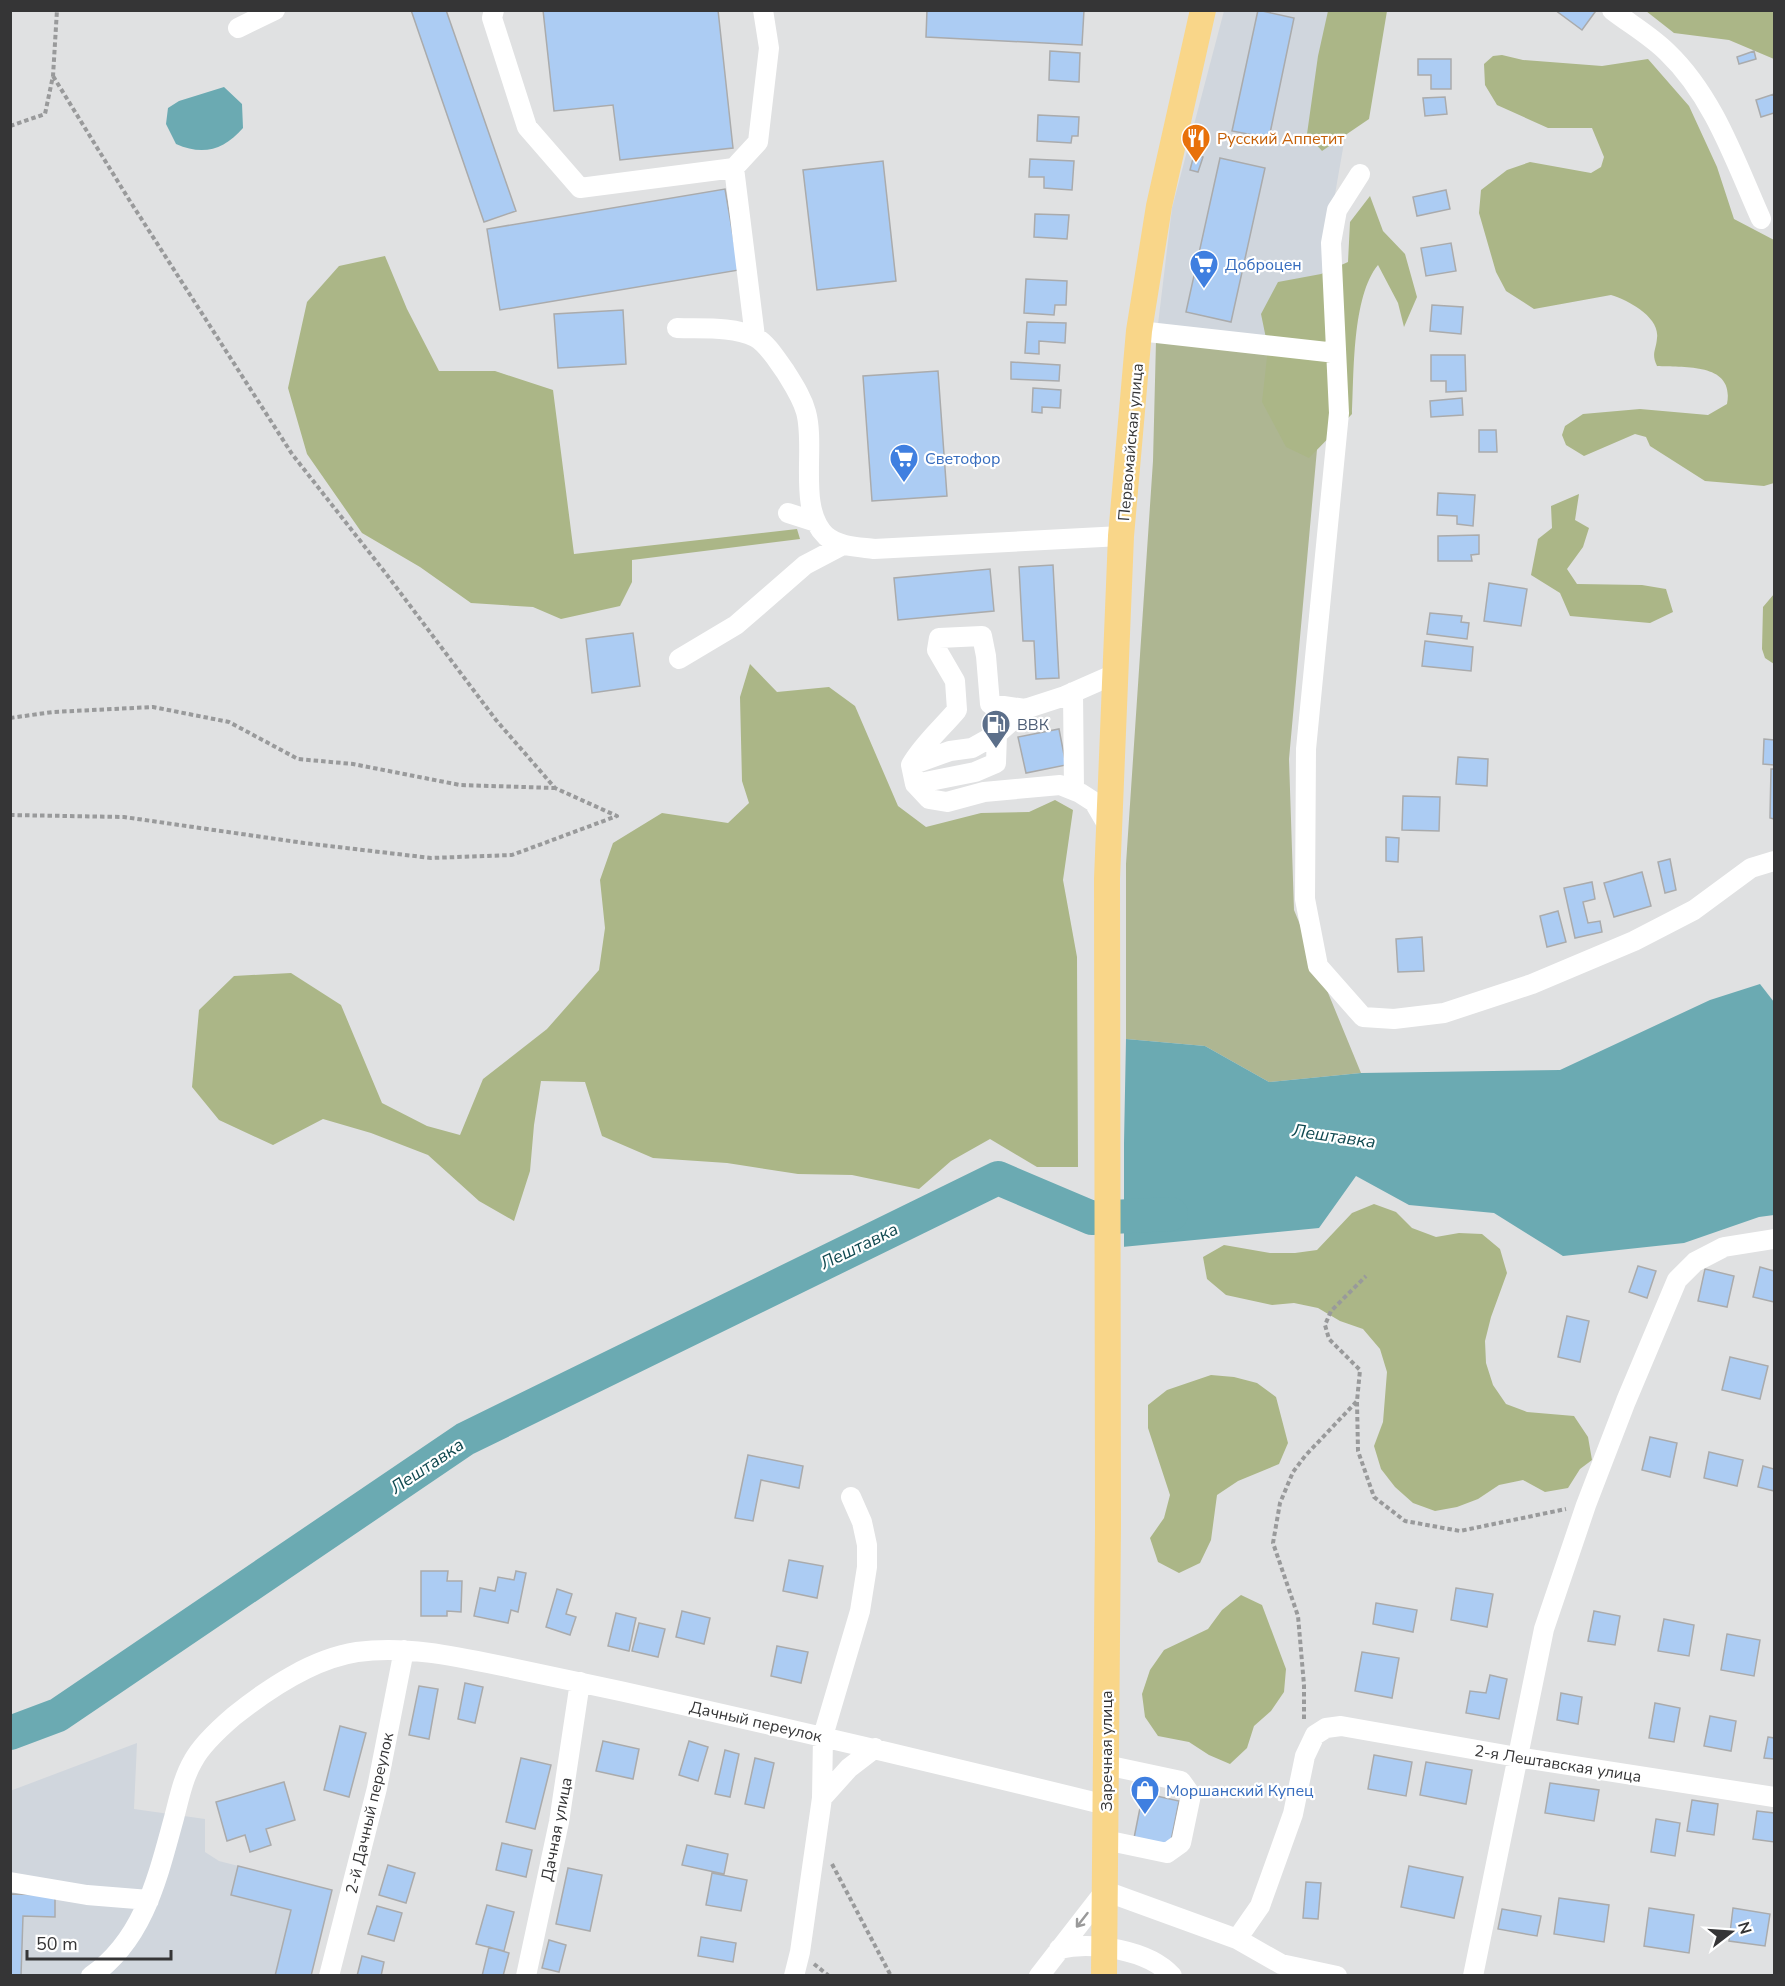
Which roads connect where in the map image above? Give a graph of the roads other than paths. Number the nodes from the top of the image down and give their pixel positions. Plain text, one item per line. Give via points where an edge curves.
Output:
1 (275, 10) edge
2 (494, 10) edge
3 (763, 10) edge
4 (1203, 10) edge
5 (1612, 10) edge
6 (238, 28) dead end
7 (734, 168) junction
8 (1360, 174) dead end
9 (1761, 219) dead end
10 (677, 328) dead end
11 (1139, 331) junction
12 (756, 337) junction
13 (1336, 354) junction
14 (788, 513) dead end
15 (816, 522) junction
16 (1121, 536) junction
17 (843, 545) junction
18 (679, 659) dead end
19 (1115, 674) junction
20 (1073, 692) junction
21 (990, 704) junction
22 (1025, 709) junction
23 (957, 710) junction
24 (913, 775) junction
25 (1074, 790) junction
26 (1108, 826) junction
27 (1774, 861) edge
28 (1107, 879) joint
29 (1774, 1239) edge
30 (851, 1497) dead end
31 (404, 1650) junction
32 (580, 1682) junction
33 (823, 1736) junction
34 (875, 1748) junction
35 (1517, 1758) junction
36 (1106, 1765) junction
37 (1774, 1797) edge
38 (822, 1798) junction
39 (1106, 1805) junction
40 (1105, 1840) junction
41 (10, 1882) edge
42 (1105, 1891) junction
43 (149, 1900) junction
44 (1237, 1940) junction
45 (1104, 1948) junction
46 (1059, 1949) junction
47 (91, 1976) edge
48 (329, 1976) edge
49 (526, 1976) edge
50 (794, 1976) edge
51 (1039, 1976) edge
52 (1104, 1976) edge
53 (1172, 1976) edge
54 (1337, 1976) edge
55 (1473, 1976) edge

1 - 6 street
2 - 7 street via 492,18 527,127 580,188
3 - 7 street via 769,48 758,142
4 - 11 main road, Первомайская улица via 1159,206
5 - 9 street via 1667,52 1702,94
7 - 12 street
8 - 13 street via 1337,210 1331,243
10 - 12 street via 731,330
11 - 13 street
11 - 16 main road, Первомайская улица
12 - 15 street via 774,355 806,412 810,500
13 - 27 street via 1340,412 1306,749 1305,899 1318,966 1363,1017 1394,1019 1444,1013 1532,984 1634,941 1694,910 1751,868
14 - 15 street
15 - 17 street via 827,537
16 - 17 street via 874,549
16 - 19 main road, Первомайская улица
17 - 18 street via 805,565 736,625
19 - 20 street
19 - 26 main road, Первомайская улица
20 - 22 street
20 - 25 street
21 - 22 street
21 - 23 street
21 - 23 street via 982,636 939,638 937,650 955,681
22 - 24 street via 998,734 972,748 950,751
23 - 24 street via 920,749
24 - 25 street via 929,799 947,802 984,792 1060,785
25 - 26 street via 1094,802
26 - 28 main road, Первомайская улица
28 - 36 main road, Заречная улица
29 - 35 street via 1724,1247 1695,1262 1677,1280 1586,1505 1544,1629
30 - 33 street via 862,1522 867,1567 860,1611
31 - 32 street, Дачный переулок via 477,1660
31 - 43 street, Дачный переулок via 355,1652 320,1662 277,1685 210,1739 194,1759 182,1785
31 - 48 street, 2-й Дачный переулок via 377,1788
32 - 33 street, Дачный переулок
32 - 49 street, Дачная улица via 559,1822
33 - 34 street, Дачный переулок
33 - 38 street
34 - 38 street via 849,1768
34 - 39 street, Дачный переулок
35 - 37 street, 2-я Лештавская улица
35 - 44 street, 2-я Лештавская улица via 1341,1726 1326,1728 1315,1735 1305,1756 1293,1814 1260,1906
35 - 55 street
36 - 39 main road, Заречная улица
36 - 40 street via 1181,1781 1191,1795 1181,1843 1167,1853
38 - 50 street
39 - 40 main road, Заречная улица
40 - 42 main road, Заречная улица
41 - 43 street via 87,1895
42 - 44 street
42 - 45 main road, Заречная улица
42 -> 46 street
43 - 47 street, Дачный переулок via 128,1941
44 - 54 street via 1281,1964
45 - 46 street
45 - 52 main road, Заречная улица
45 - 53 street via 1144,1956 1160,1963
46 - 51 street

